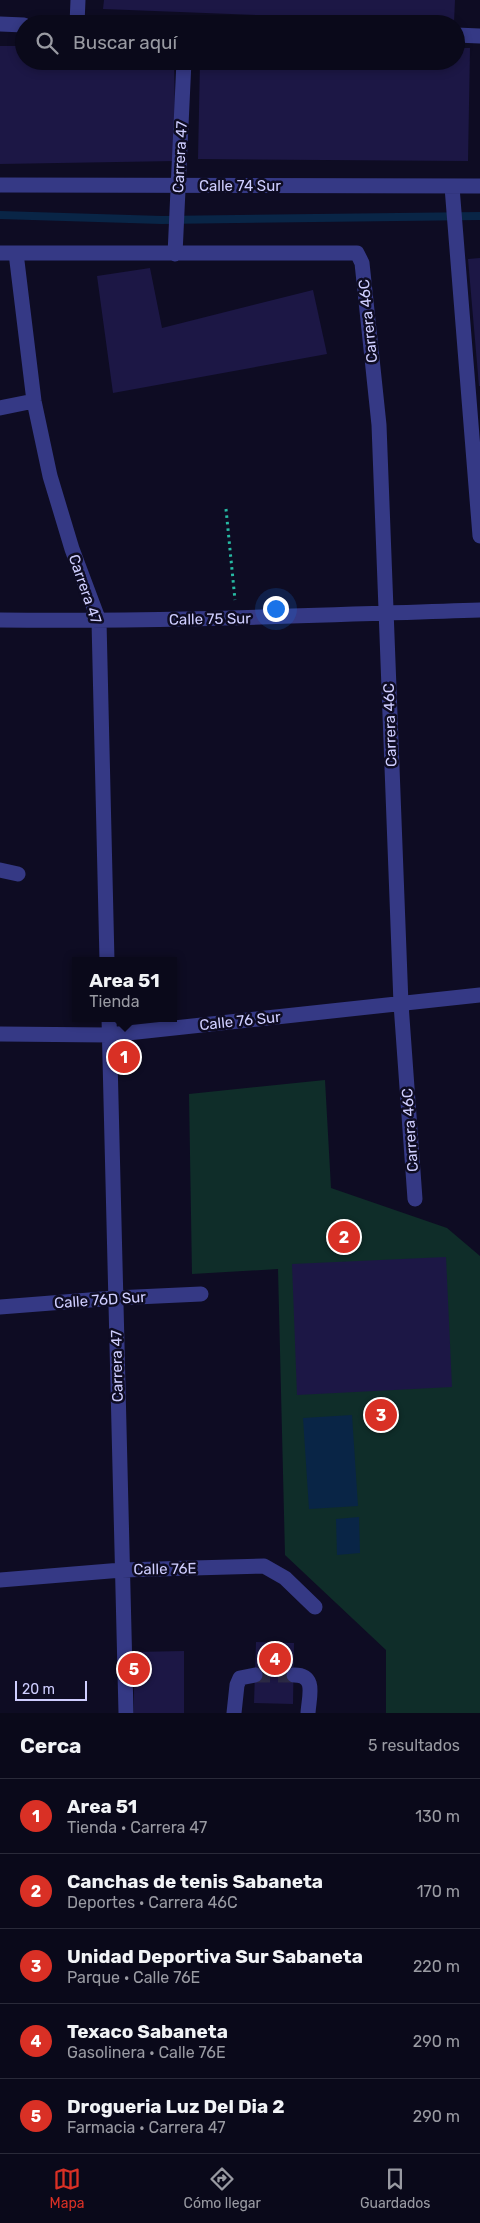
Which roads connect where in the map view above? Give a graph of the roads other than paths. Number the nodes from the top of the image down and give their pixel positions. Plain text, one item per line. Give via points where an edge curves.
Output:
1 (78, 0) edge
2 (77, 15) edge
3 (0, 24) edge
4 (15, 25) edge
5 (465, 35) edge
6 (480, 36) edge
7 (184, 70) edge
8 (0, 184) edge
9 (178, 186) junction
10 (480, 186) edge
11 (452, 187) junction
12 (176, 247) junction
13 (0, 254) edge
14 (16, 254) junction
15 (34, 402) junction
16 (0, 408) edge
17 (480, 536) edge
18 (480, 610) edge
19 (385, 613) junction
20 (0, 620) edge
21 (99, 621) junction
22 (0, 870) edge
23 (18, 874) dead end
24 (108, 957) edge
25 (480, 995) edge
26 (401, 1004) junction
27 (109, 1022) edge
28 (0, 1034) edge
29 (109, 1035) junction
30 (415, 1199) dead end
31 (201, 1294) dead end
32 (116, 1298) junction
33 (0, 1307) edge
34 (122, 1570) junction
35 (0, 1580) edge
36 (314, 1606) dead end
37 (255, 1675) tunnel mouth
38 (294, 1675) tunnel mouth
39 (126, 1713) edge
40 (234, 1713) edge
41 (308, 1713) edge

1 - 2 street
3 - 4 street
5 - 6 street
7 - 9 street, Carrera 47
8 - 9 street, Calle 74 Sur
9 - 11 street, Calle 74 Sur
9 - 12 street, Carrera 47
10 - 11 street, Calle 74 Sur
11 - 17 street
12 - 14 street
12 - 19 street, Carrera 46C via 356,253 362,263 379,424
13 - 14 street
14 - 15 street, Carrera 47
15 - 16 street
15 - 21 street, Carrera 47 via 50,476 72,549
18 - 19 street, Calle 75 Sur
19 - 21 street, Calle 75 Sur
19 - 26 street, Carrera 46C
20 - 21 street, Calle 75 Sur
21 - 24 street, Carrera 47
22 - 23 street
25 - 26 street, Calle 76 Sur
26 - 29 street, Calle 76 Sur
26 - 30 street, Carrera 46C
27 - 29 street, Carrera 47
28 - 29 street, Calle 76 Sur
29 - 32 street, Carrera 47
31 - 32 street, Calle 76D Sur
32 - 33 street, Calle 76D Sur
32 - 34 street, Carrera 47
34 - 35 street, Calle 76E
34 - 36 street, Calle 76E via 264,1566 285,1578
34 - 39 street, Carrera 47
37 - 40 street via 240,1678
38 - 41 street via 308,1678

